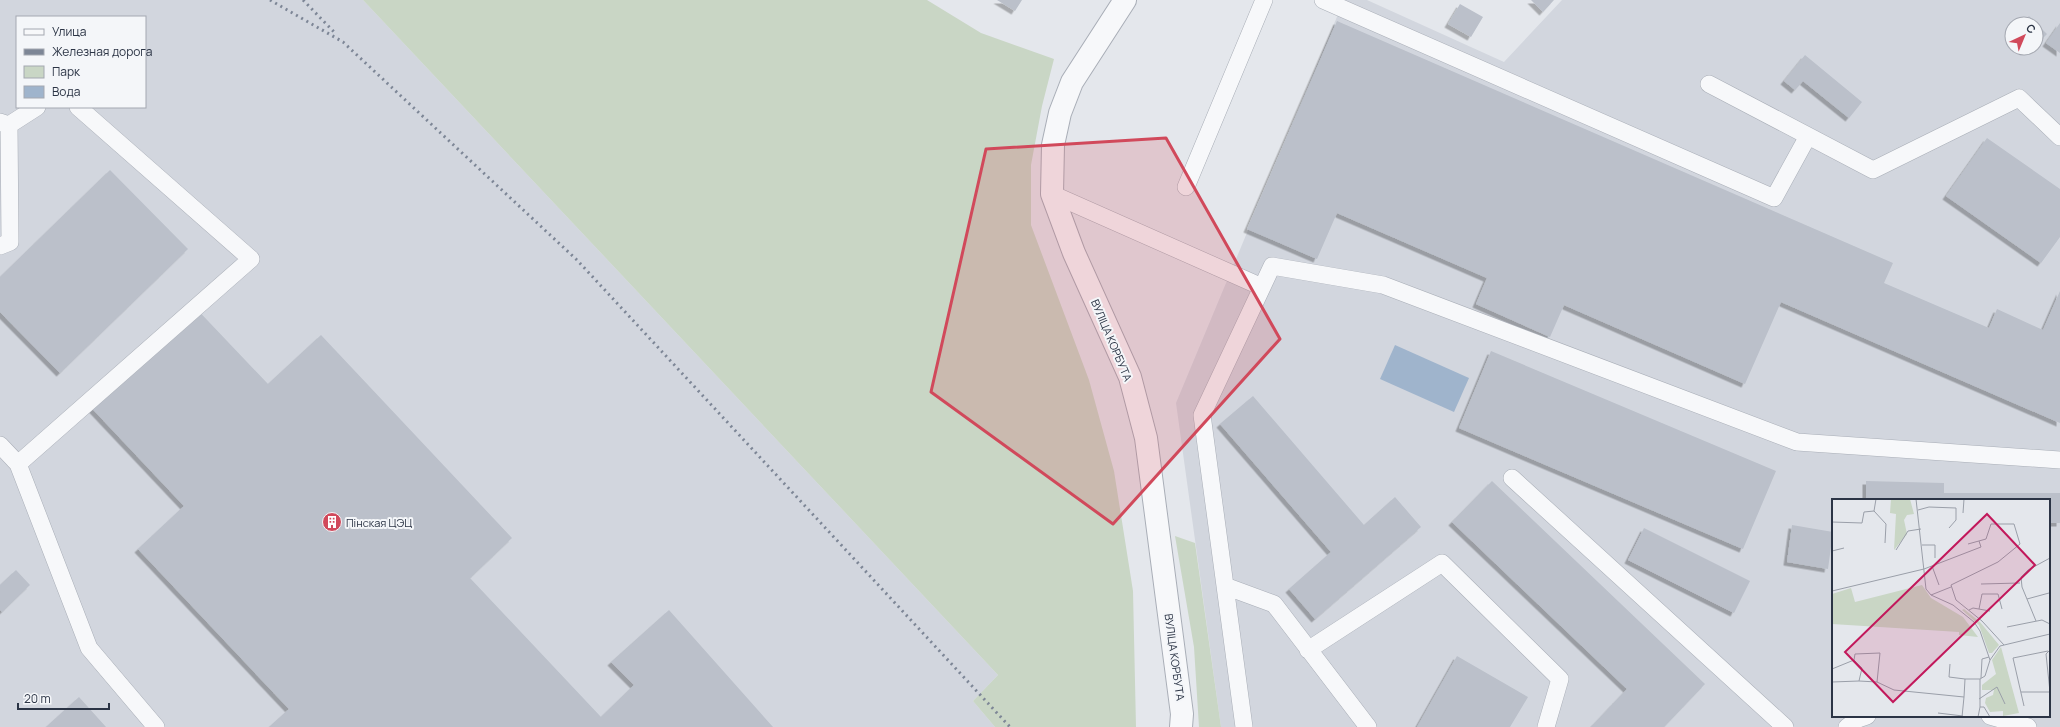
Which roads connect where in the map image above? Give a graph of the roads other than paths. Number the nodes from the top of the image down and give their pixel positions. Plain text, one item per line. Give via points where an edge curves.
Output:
1 (1125, 0) edge
2 (1264, 0) edge
3 (1323, 0) edge
4 (1709, 84) dead end
5 (35, 108) edge
6 (79, 108) edge
7 (5, 124) edge
8 (1808, 136) junction
9 (2060, 137) edge
10 (1186, 187) dead end
11 (1052, 194) junction
12 (0, 246) edge
13 (1262, 287) junction
14 (0, 445) edge
15 (2060, 460) edge
16 (18, 464) junction
17 (1512, 478) dead end
18 (1225, 586) junction
19 (1308, 650) junction
20 (1864, 717) edge
21 (1993, 717) edge
22 (156, 727) edge
23 (1181, 727) edge
24 (1244, 727) edge
25 (1368, 727) edge
26 (1546, 727) edge
27 (1785, 727) edge
28 (1847, 727) edge
29 (2028, 727) edge

1 - 11 street, ВУЛІЦА КОРБУТА via 1072,82 1053,145
2 - 10 lane
3 - 8 lane via 1774,198
4 - 8 lane
5 - 7 lane
6 - 16 lane via 251,259
7 - 12 lane via 10,242
8 - 9 lane via 1873,170 2019,98
11 - 13 lane
11 - 23 street, ВУЛІЦА КОРБУТА via 1074,253 1130,377 1146,438 1182,714
13 - 15 lane via 1272,266 1383,284 1797,442
13 - 18 lane via 1202,415
14 - 16 lane
16 - 22 lane via 89,648
17 - 27 lane
18 - 19 lane via 1274,604
18 - 24 lane
19 - 25 lane
19 - 26 lane via 1442,563 1560,679
20 - 28 lane
21 - 29 lane

